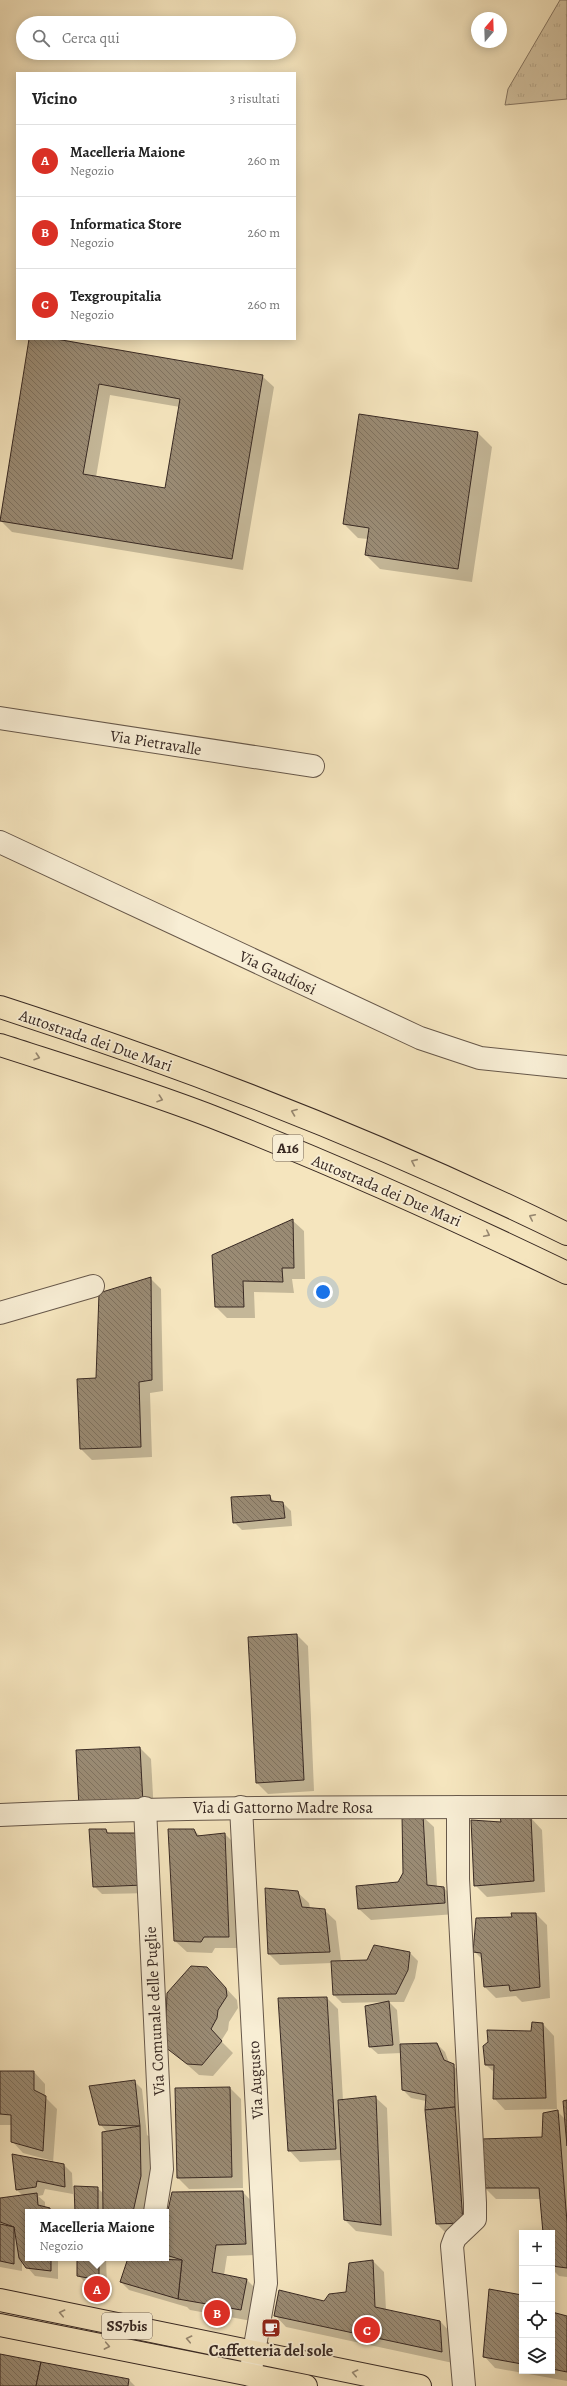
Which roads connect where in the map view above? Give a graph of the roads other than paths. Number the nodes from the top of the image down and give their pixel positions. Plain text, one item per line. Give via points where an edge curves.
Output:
1 (0, 718) edge
2 (313, 766) dead end
3 (0, 842) edge
4 (0, 1007) edge
5 (0, 1045) edge
6 (567, 1067) edge
7 (567, 1234) edge
8 (567, 1273) edge
9 (93, 1286) dead end
10 (0, 1314) edge
11 (241, 1807) junction
12 (458, 1807) junction
13 (567, 1807) edge
14 (145, 1808) junction
15 (0, 1816) edge
16 (155, 2209) edge
17 (0, 2300) edge
18 (0, 2325) edge
19 (254, 2352) junction
20 (250, 2375) junction
21 (306, 2386) edge
22 (420, 2386) edge
23 (464, 2386) edge

1 - 2 street, Via Pietravalle
3 - 6 street, Via Gaudiosi via 420,1038 480,1058
7 -> 4 main road, Autostrada dei Due Mari / A16 via 490,1196 358,1137 209,1079
5 -> 8 main road, Autostrada dei Due Mari / A16 via 211,1117 343,1170 474,1228
9 - 10 street
11 - 12 street, Via di Gattorno Madre Rosa
11 - 14 street, Via di Gattorno Madre Rosa
11 - 19 street, Via Augusto via 266,2283
12 - 13 street, Via di Gattorno Madre Rosa
12 - 23 street via 458,1879 475,2203 475,2219 455,2238 452,2246
14 - 15 street, Via di Gattorno Madre Rosa
14 - 16 street, Via Comunale delle Puglie via 162,2169
19 -> 17 main road, SS7bis
18 -> 20 main road, SS7bis
19 - 20 street
22 -> 19 main road, SS7bis
20 - 21 main road, SS7bis

